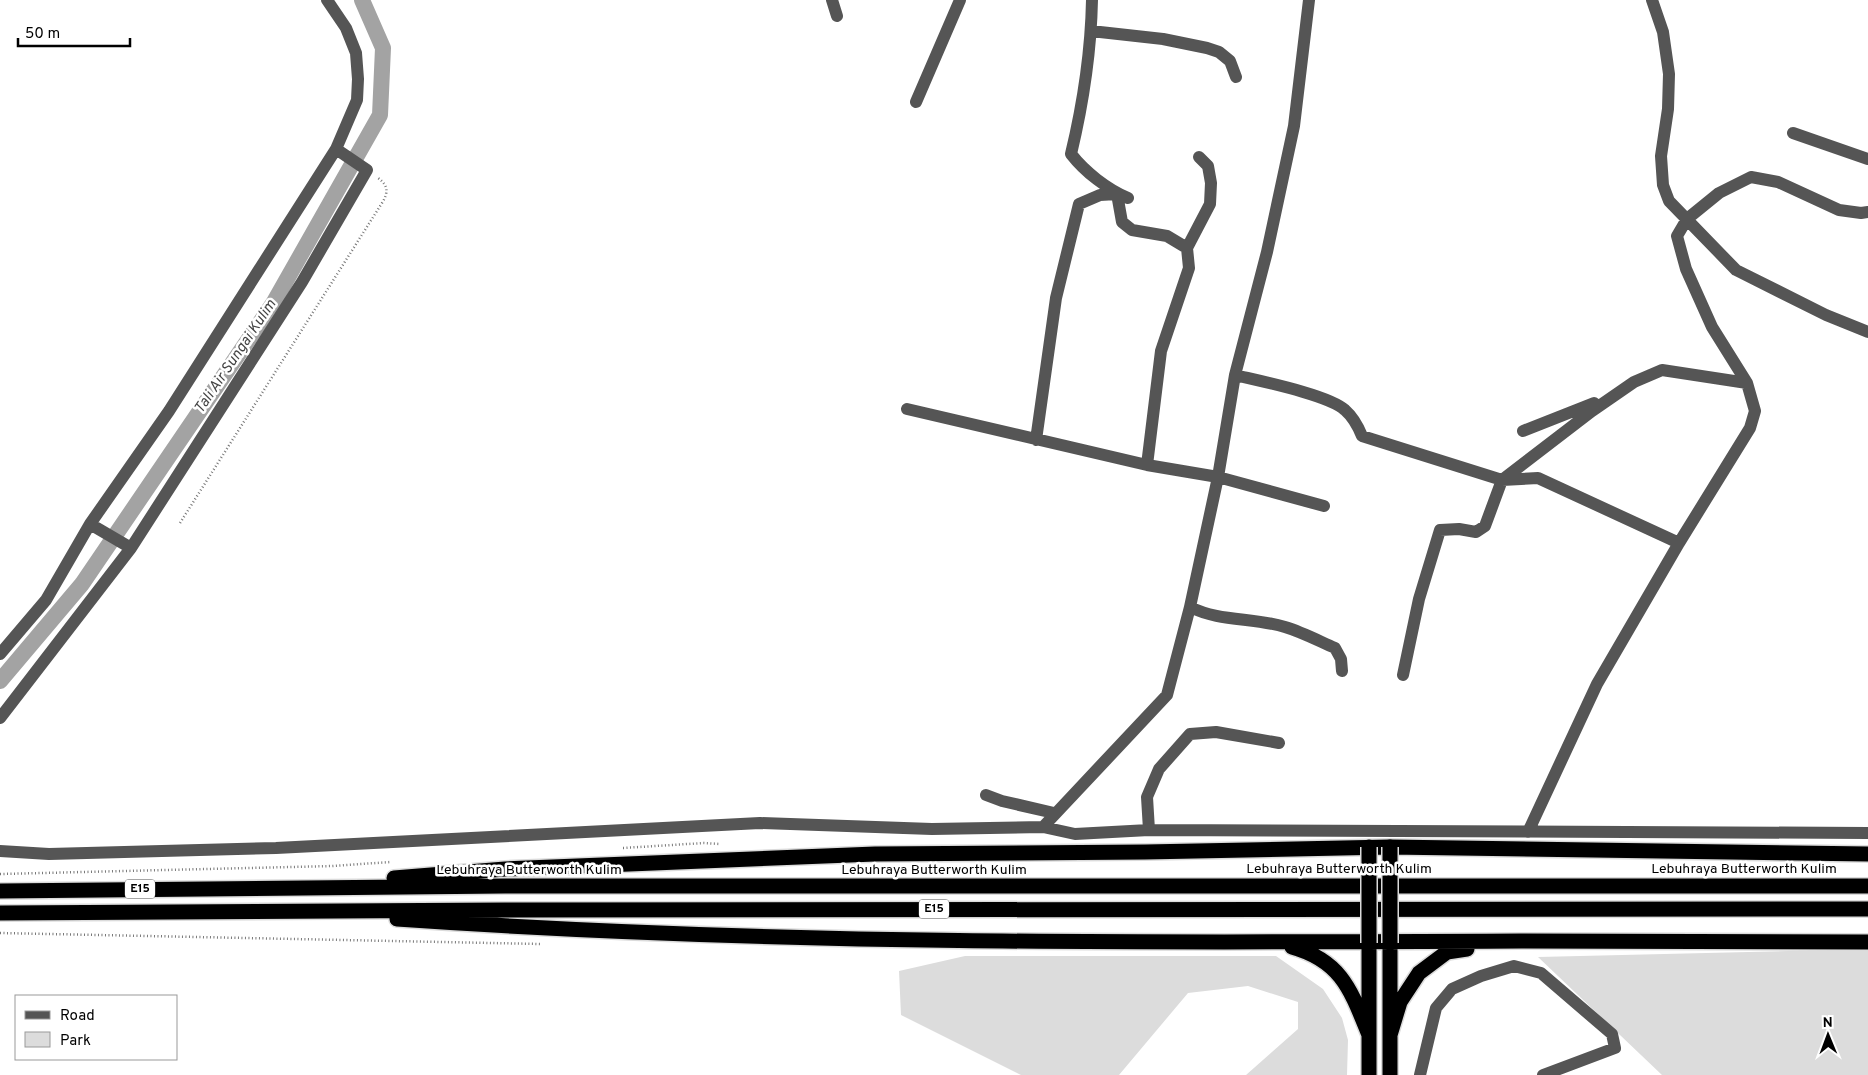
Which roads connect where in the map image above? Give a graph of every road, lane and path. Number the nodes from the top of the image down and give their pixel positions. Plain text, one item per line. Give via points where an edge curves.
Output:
1 (327, 0) edge
2 (832, 0) edge
3 (960, 0) edge
4 (1092, 0) edge
5 (1310, 0) edge
6 (1652, 0) edge
7 (836, 16) dead end
8 (1092, 31) junction
9 (1236, 77) dead end
10 (916, 102) dead end
11 (1793, 133) dead end
12 (340, 152) junction
13 (1199, 157) dead end
14 (1868, 159) edge
15 (364, 169) junction
16 (1123, 196) junction
17 (1868, 212) edge
18 (1688, 218) junction
19 (1187, 248) junction
20 (1868, 332) edge
21 (1235, 375) junction
22 (1747, 383) junction
23 (1613, 396) junction
24 (907, 409) dead end
25 (1523, 431) dead end
26 (1036, 440) junction
27 (1147, 465) junction
28 (1218, 477) junction
29 (1502, 480) junction
30 (1324, 506) dead end
31 (180, 523) dead end
32 (93, 525) junction
33 (1679, 543) junction
34 (128, 546) junction
35 (1190, 607) junction
36 (0, 654) edge
37 (1342, 671) dead end
38 (1404, 675) dead end
39 (0, 718) edge
40 (1279, 742) dead end
41 (986, 795) dead end
42 (1054, 813) junction
43 (1043, 826) junction
44 (1149, 830) junction
45 (1528, 832) junction
46 (1868, 833) edge
47 (728, 845) dead end
48 (1369, 847) junction
49 (1390, 847) junction
50 (616, 848) dead end
51 (0, 851) edge
52 (1868, 854) edge
53 (400, 862) dead end
54 (0, 874) edge
55 (1868, 886) edge
56 (280, 888) junction
57 (0, 891) edge
58 (1868, 909) edge
59 (280, 912) junction
60 (0, 913) edge
61 (0, 932) edge
62 (1520, 941) junction
63 (1369, 942) junction
64 (1868, 942) edge
65 (1276, 943) junction
66 (1390, 943) junction
67 (542, 944) dead end
68 (1369, 1035) junction
69 (1390, 1035) junction
70 (1369, 1075) edge
71 (1390, 1075) edge
72 (1420, 1075) edge
73 (1543, 1075) edge

1 - 12 street via 346,28 356,53 358,71 357,100
2 - 7 street
3 - 10 street
4 - 8 street
5 - 21 street via 1294,126
6 - 18 street via 1663,32 1669,74 1661,156 1662,185 1669,201
8 - 9 street via 1207,48 1230,61
8 - 16 street via 1071,154 1080,166
11 - 14 street
12 - 15 street
12 - 32 street
13 - 19 street via 1208,166 1210,204
15 - 31 path via 385,182 387,195
15 - 34 street via 302,282
16 - 19 street via 1122,222 1132,230 1167,236
16 - 26 street via 1100,196 1078,204 1056,298
17 - 18 street via 1839,210 1778,182 1751,177 1718,193
18 - 20 street via 1736,270
18 - 22 street via 1677,236 1686,269 1712,327
19 - 27 street via 1189,268 1161,351
21 - 28 street
21 - 29 street via 1326,399 1344,409 1357,423 1362,436
22 - 23 street via 1662,370 1634,382
22 - 33 street via 1755,411 1750,428
23 - 25 street
23 - 29 street
24 - 26 street
26 - 27 street
27 - 28 street
28 - 30 street
28 - 35 street
29 - 33 street via 1538,478
29 - 38 street via 1485,526 1476,532 1440,530 1419,599
32 - 34 street
32 - 36 street via 46,600
33 - 45 street via 1597,684
34 - 39 street
35 - 37 street via 1205,615 1285,627 1335,648 1341,659
35 - 42 street via 1167,695
40 - 44 street via 1216,732 1190,734 1159,769 1147,797
41 - 42 street
42 - 43 street
43 - 44 street via 1075,834
43 - 51 street via 932,829 760,822 276,848 49,854
44 - 45 street
45 - 46 street
47 - 50 path via 704,843
48 - 49 highway
48 - 56 highway via 875,854 505,869
48 - 63 highway, bridge
49 - 52 highway
49 - 66 highway, bridge
53 - 54 path
55 - 56 highway, Lebuhraya Butterworth Kulim / E15
56 - 57 highway, Lebuhraya Butterworth Kulim / E15
58 - 59 highway, E15
59 - 60 highway, E15
59 - 65 highway via 505,927 875,940
61 - 67 path
62 - 64 highway
62 - 66 highway
62 - 69 highway via 1447,952 1419,973 1400,1002
63 - 65 highway
63 - 66 highway
63 - 68 highway
65 - 68 highway via 1309,952 1337,972 1351,991
66 - 69 highway
68 - 70 highway
69 - 71 highway
72 - 73 street via 1436,1008 1452,989 1514,966 1541,973 1612,1034 1615,1048

